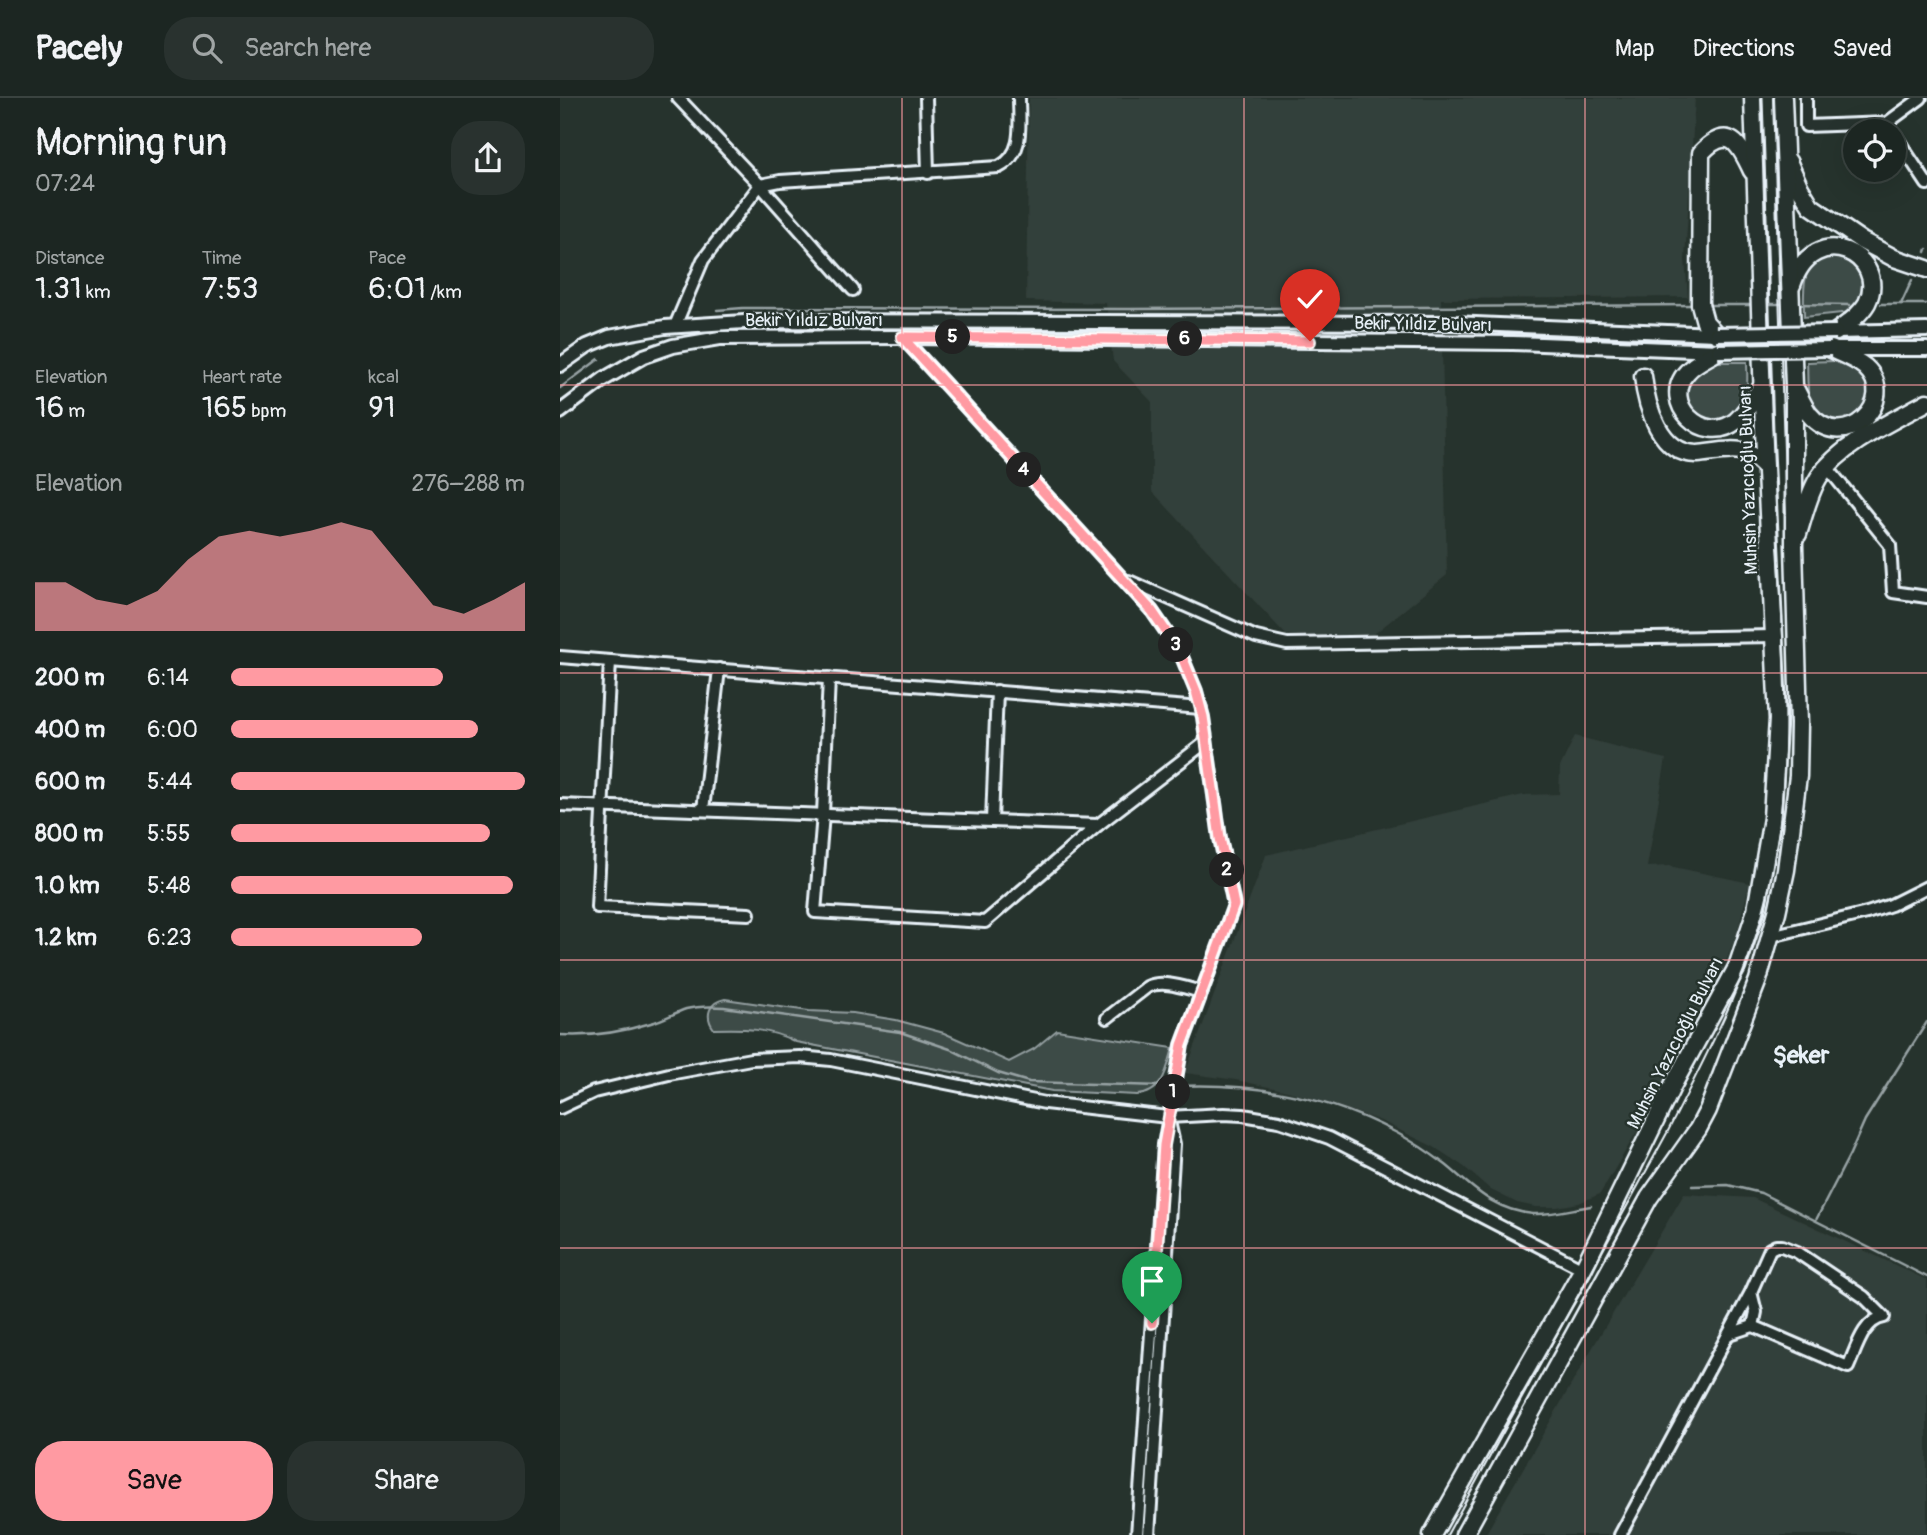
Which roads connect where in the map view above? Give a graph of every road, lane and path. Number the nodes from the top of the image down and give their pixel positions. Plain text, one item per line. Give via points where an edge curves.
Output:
1 (678, 98) edge
2 (926, 98) edge
3 (1019, 98) edge
4 (1753, 98) edge
5 (1783, 98) edge
6 (1806, 98) edge
7 (1921, 98) edge
8 (1901, 119) edge
9 (1843, 128) edge
10 (1784, 144) junction
11 (1906, 152) edge
12 (928, 173) junction
13 (1756, 180) junction
14 (760, 184) junction
15 (1927, 184) edge
16 (1927, 269) edge
17 (1791, 288) junction
18 (853, 290) dead end
19 (675, 326) junction
20 (1927, 330) edge
21 (1836, 332) junction
22 (1716, 334) junction
23 (902, 337) junction
24 (1831, 349) junction
25 (1927, 349) edge
26 (1718, 351) junction
27 (560, 365) edge
28 (1643, 376) dead end
29 (1763, 384) junction
30 (1794, 385) junction
31 (1927, 402) edge
32 (560, 412) edge
33 (1764, 431) junction
34 (1730, 451) junction
35 (1765, 466) junction
36 (1827, 467) junction
37 (1794, 546) junction
38 (1123, 578) junction
39 (1927, 597) edge
40 (1774, 636) junction
41 (560, 657) edge
42 (610, 661) junction
43 (719, 669) junction
44 (829, 678) junction
45 (997, 691) junction
46 (1201, 708) junction
47 (1206, 742) junction
48 (560, 805) edge
49 (601, 806) junction
50 (703, 810) junction
51 (823, 814) junction
52 (992, 821) junction
53 (1098, 825) junction
54 (1927, 887) edge
55 (749, 914) dead end
56 (1771, 936) junction
57 (1202, 992) junction
58 (1107, 1018) dead end
59 (560, 1108) edge
60 (1168, 1117) junction
61 (1583, 1269) junction
62 (1751, 1292) junction
63 (1753, 1326) junction
64 (1729, 1334) junction
65 (1137, 1535) edge
66 (1149, 1535) edge
67 (1432, 1535) edge
68 (1464, 1535) edge
69 (1620, 1535) edge

1 - 14 street
2 - 12 street
3 - 12 street via 1018,146 1008,162 995,169
4 - 13 highway, Muhsin Yazıcıoğlu Bulvarı
5 - 10 highway
6 - 9 street via 1806,126
7 - 8 street
10 - 16 highway via 1811,206 1862,241
10 - 17 highway
11 - 15 street
12 - 14 street
13 - 22 highway via 1740,145 1731,140 1713,142 1701,153 1700,304 1705,321
13 - 29 highway, Muhsin Yazıcıoğlu Bulvarı, bridge
14 - 18 street
14 - 19 street via 703,260
17 - 21 highway via 1805,262 1822,249 1847,251 1861,261 1870,279 1868,299 1859,314
17 - 30 highway, bridge
19 - 22 main road, Bekir Yıldız Bulvarı via 794,320 1440,323
19 - 27 main road, Bekir Yıldız Bulvarı via 608,337
20 - 21 main road, Bekir Yıldız Bulvarı
21 - 22 main road, Bekir Yıldız Bulvarı, bridge
23 - 26 main road, Bekir Yıldız Bulvarı via 1513,343
23 - 32 main road, Bekir Yıldız Bulvarı via 688,342 630,363
23 - 38 street
24 - 25 main road, Bekir Yıldız Bulvarı
24 - 26 main road, Bekir Yıldız Bulvarı, bridge
24 - 30 highway via 1863,365 1870,374 1875,393 1866,418 1844,429 1821,424 1807,411
26 - 29 highway via 1687,370 1682,380 1680,404 1691,421 1710,428 1732,423 1751,405
28 - 34 highway via 1651,413 1670,444 1688,453
29 - 33 highway, Muhsin Yazıcıoğlu Bulvarı
30 - 37 highway
31 - 36 highway via 1858,442
33 - 34 highway
33 - 35 highway, Muhsin Yazıcıoğlu Bulvarı
34 - 35 highway via 1748,453
35 - 40 highway, Muhsin Yazıcıoğlu Bulvarı
36 - 37 highway via 1815,485
36 - 39 street via 1890,545 1893,592
37 - 56 highway via 1798,776 1786,870
38 - 40 street via 1256,637 1287,644
38 - 46 street via 1173,640
40 - 61 highway, Muhsin Yazıcıoğlu Bulvarı via 1778,719 1773,806 1756,910 1737,967
41 - 42 street
42 - 43 street
42 - 49 street
43 - 44 street
43 - 50 street
44 - 45 street
44 - 51 street
45 - 46 street
45 - 52 street
46 - 47 street
47 - 53 street
47 - 57 street via 1234,905
48 - 49 street
49 - 50 street
49 - 55 street via 597,906
50 - 51 street
51 - 52 street
51 - 53 street via 815,912 985,922
52 - 53 street
54 - 56 street via 1867,913
56 - 68 highway via 1703,1119 1649,1198
57 - 58 street via 1154,984
57 - 60 street via 1182,1045
59 - 60 street via 594,1092 669,1074 751,1059 800,1056 1045,1103
60 - 61 street via 1243,1115 1313,1131
60 - 65 street
60 - 66 street via 1174,1144
61 - 67 highway, Muhsin Yazıcıoğlu Bulvarı
62 - 63 street
62 - 63 street via 1767,1252 1782,1246 1858,1292 1884,1317 1868,1325 1848,1367
62 - 64 street
63 - 64 street
64 - 69 street

